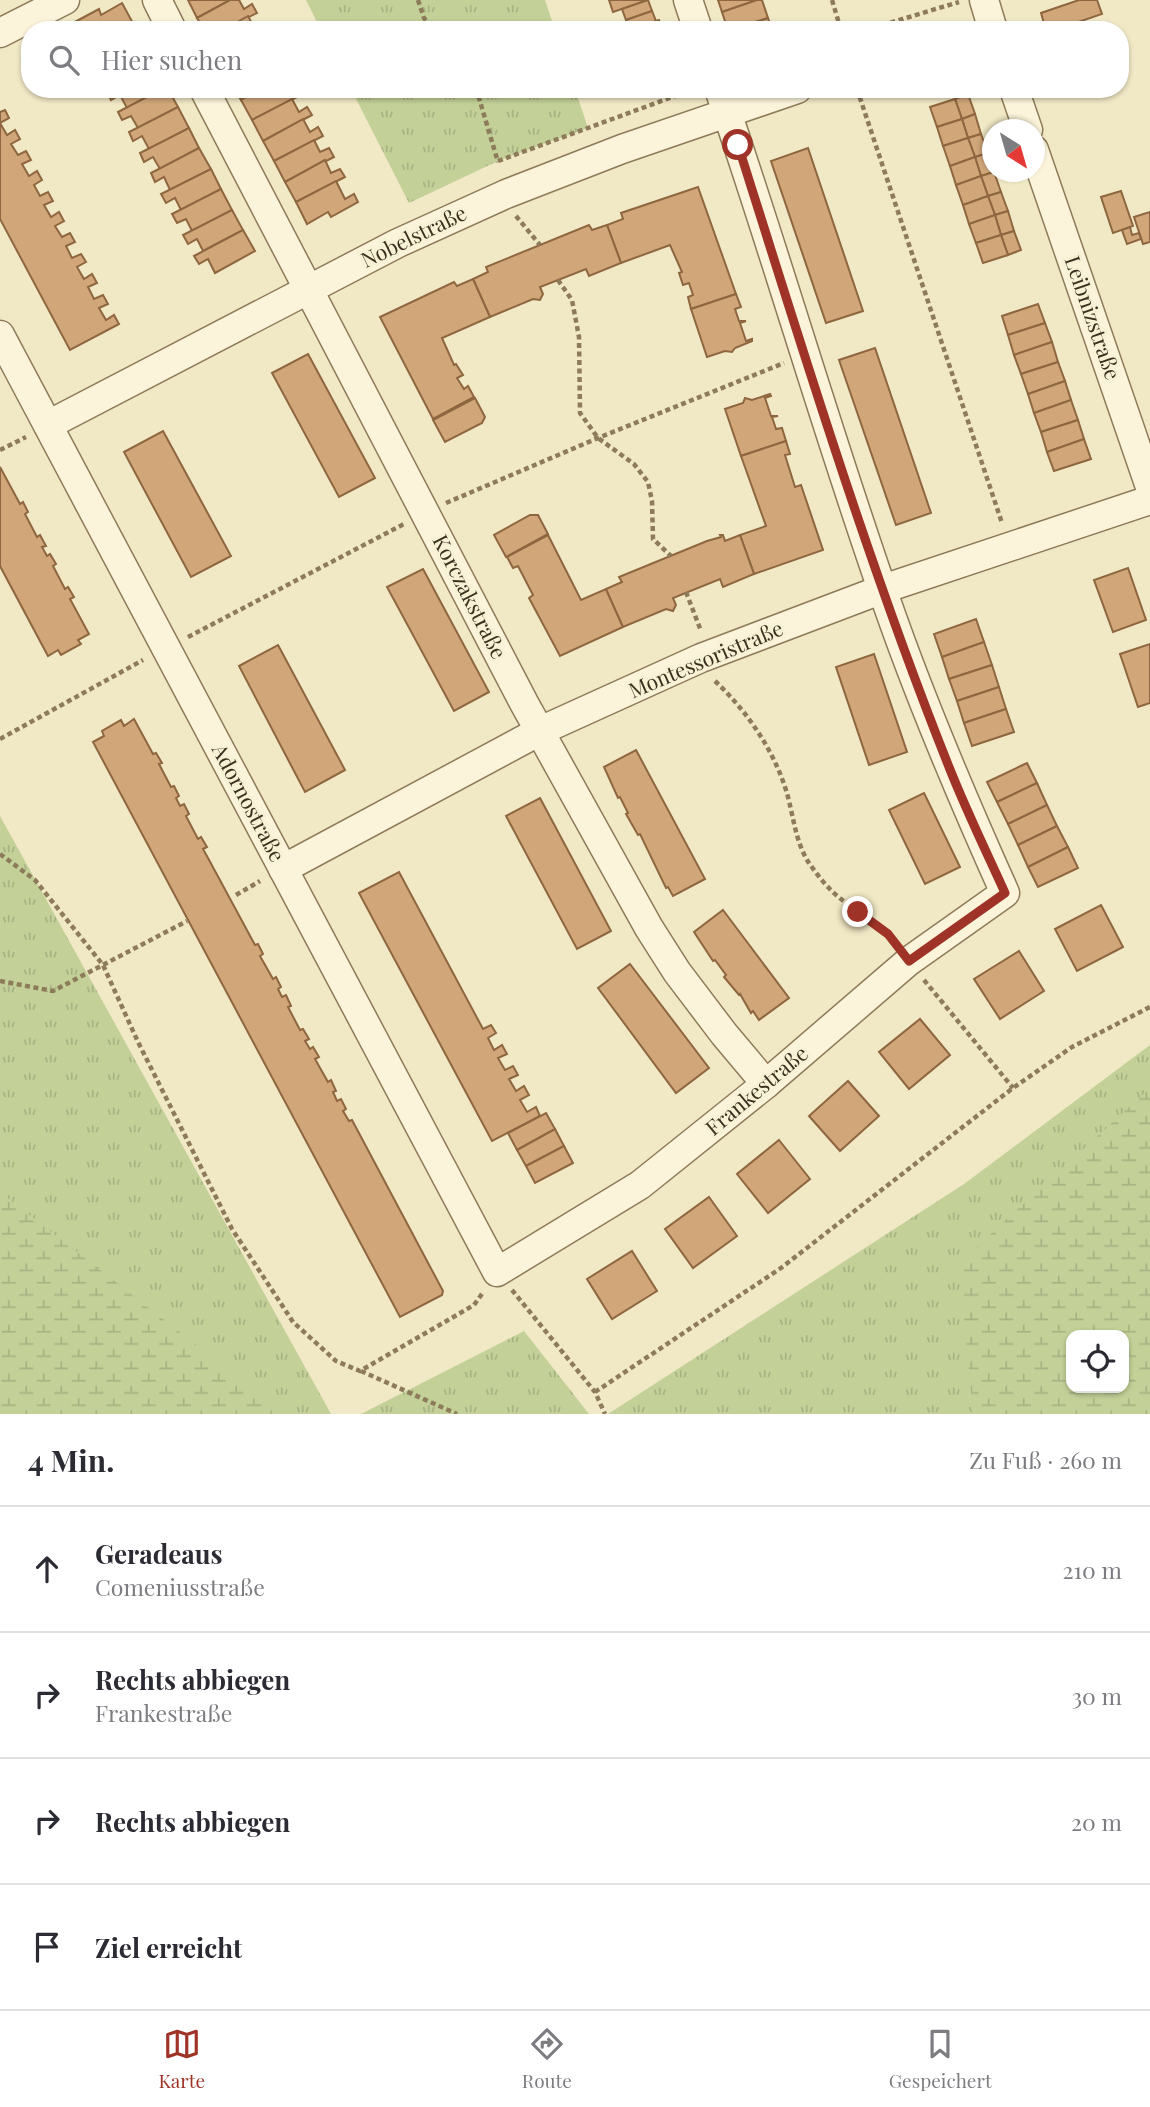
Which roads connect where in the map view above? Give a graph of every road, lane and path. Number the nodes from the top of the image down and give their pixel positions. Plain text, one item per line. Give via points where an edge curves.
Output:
1 (65, 0) edge
2 (157, 0) edge
3 (418, 0) edge
4 (688, 0) edge
5 (832, 0) edge
6 (964, 0) edge
7 (24, 21) edge
8 (168, 21) edge
9 (426, 21) edge
10 (695, 21) edge
11 (838, 21) edge
12 (895, 21) edge
13 (21, 22) edge
14 (0, 33) edge
15 (209, 98) edge
16 (670, 98) edge
17 (742, 98) edge
18 (860, 98) edge
19 (1017, 98) edge
20 (723, 101) edge
21 (1024, 119) edge
22 (498, 161) dead end
23 (1045, 182) edge
24 (558, 280) dead end
25 (309, 289) junction
26 (0, 335) edge
27 (804, 355) junction
28 (48, 425) junction
29 (598, 438) junction
30 (1150, 487) edge
31 (1150, 500) edge
32 (426, 512) junction
33 (1010, 548) junction
34 (671, 556) dead end
35 (883, 589) junction
36 (167, 647) junction
37 (721, 687) dead end
38 (540, 731) junction
39 (0, 739) edge
40 (0, 854) edge
41 (283, 869) junction
42 (187, 921) dead end
43 (909, 961) junction
44 (103, 965) junction
45 (0, 981) edge
46 (1150, 1007) edge
47 (766, 1084) junction
48 (1013, 1088) junction
49 (497, 1272) junction
50 (360, 1371) junction
51 (596, 1392) junction
52 (457, 1414) edge
53 (605, 1414) edge

1 - 7 street
2 - 8 street
3 - 9 path
4 - 10 street
5 - 11 path
6 - 12 path
13 - 14 street
15 - 25 street, Korczakstraße
16 - 22 path
17 - 20 street, Nobelstraße
18 - 33 path
19 - 21 street
20 - 25 street, Nobelstraße via 622,149 398,243
20 - 27 street
23 - 30 street, Leibnizstraße
24 - 29 path via 572,300 579,337 580,413
25 - 28 street, Nobelstraße
25 - 32 street, Korczakstraße
26 - 28 street, Adornostraße
27 - 29 path
27 - 35 street
28 - 36 street, Adornostraße
29 - 32 path
29 - 34 path via 634,464 648,482 653,539
31 - 33 street, Montessoristraße
32 - 36 path
32 - 38 street, Korczakstraße
33 - 35 street, Montessoristraße
35 - 38 street, Montessoristraße via 701,658
35 - 43 street, Frankestraße via 949,769 1005,893
36 - 39 path
36 - 41 street, Adornostraße
37 - 43 path via 775,759 808,861 839,898 888,934
38 - 41 street, Montessoristraße
38 - 47 street, Korczakstraße via 677,972
40 - 44 path via 35,880
41 - 49 street, Adornostraße
42 - 44 path
43 - 47 street, Frankestraße
43 - 48 path
44 - 45 path via 53,991
44 - 50 path via 232,1229 293,1322 336,1361
46 - 48 path via 1072,1047
47 - 49 street, Frankestraße via 640,1185
48 - 51 path via 781,1268
49 - 50 path via 474,1305
49 - 51 path
50 - 52 path
51 - 53 path

